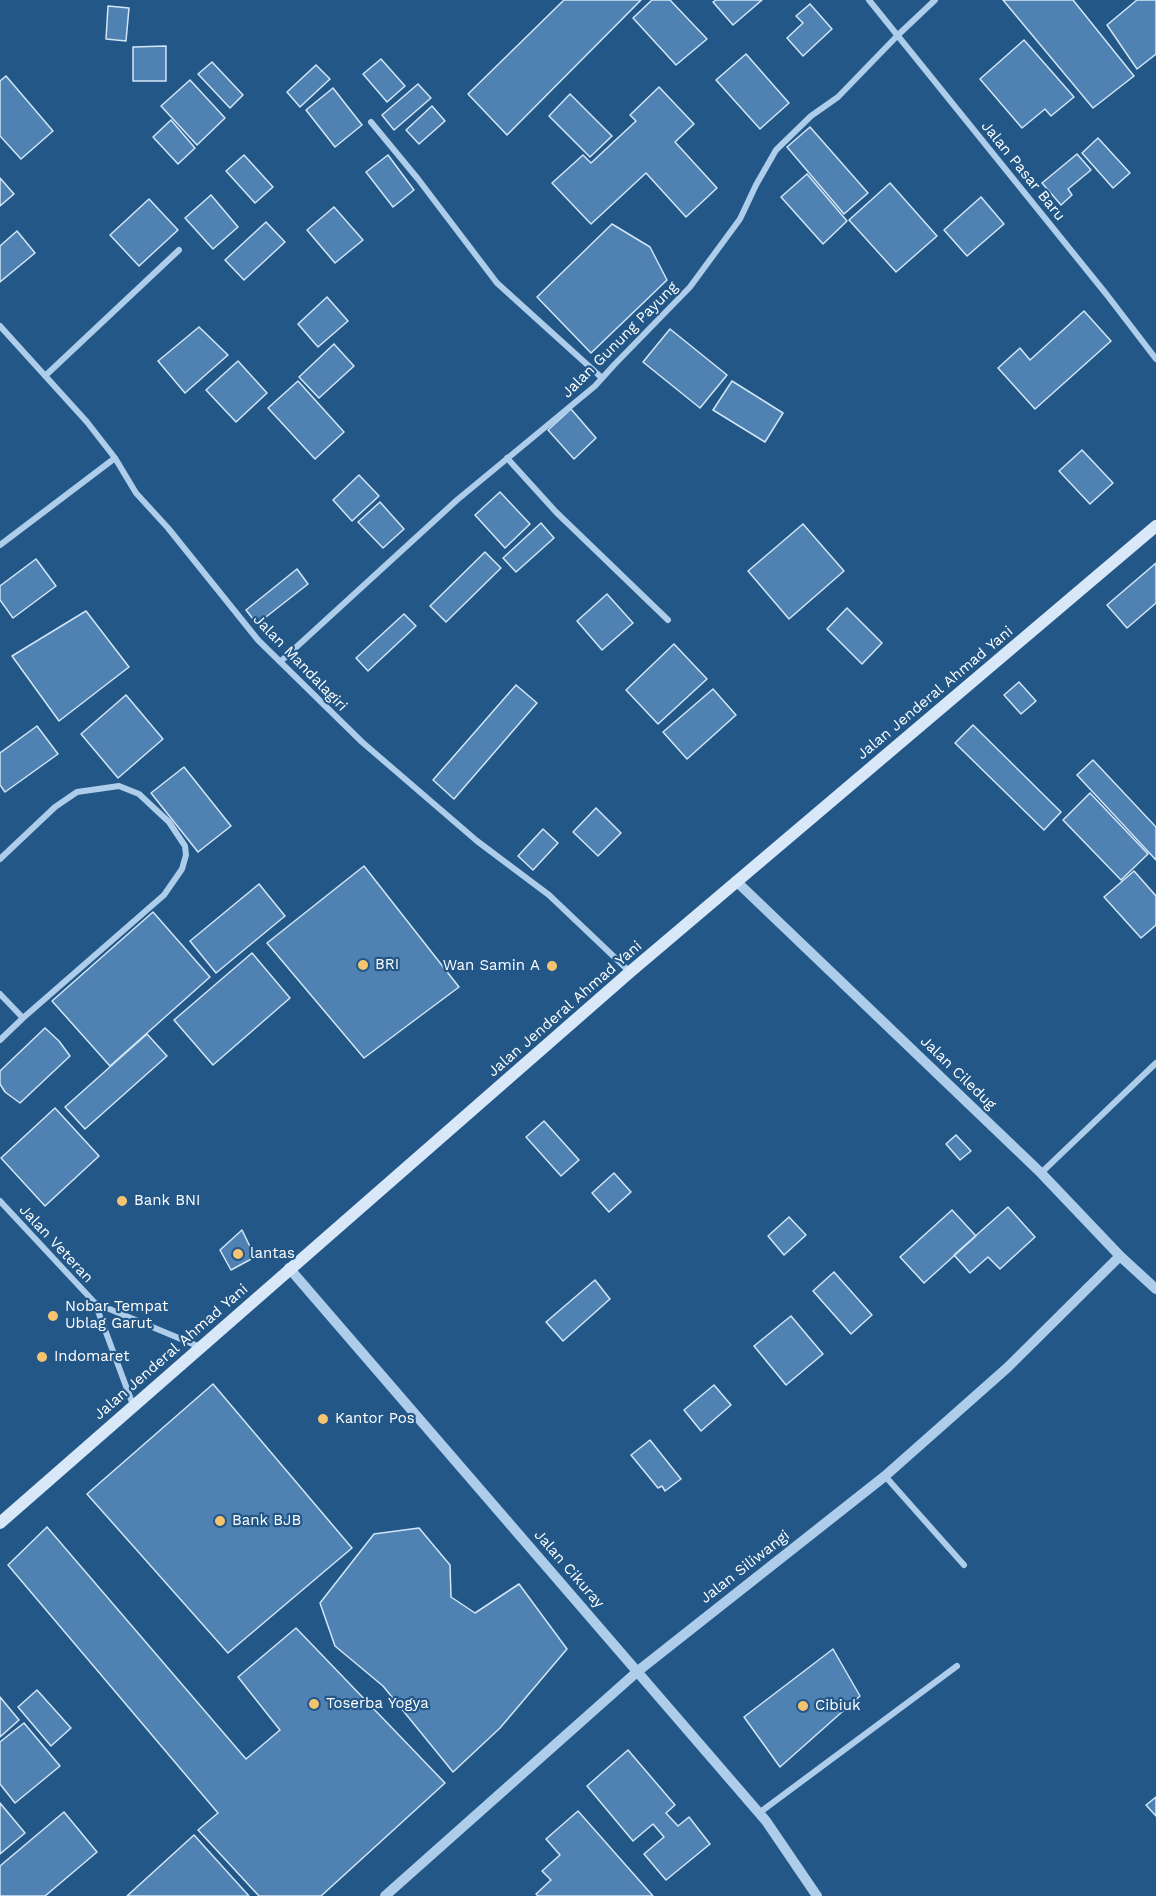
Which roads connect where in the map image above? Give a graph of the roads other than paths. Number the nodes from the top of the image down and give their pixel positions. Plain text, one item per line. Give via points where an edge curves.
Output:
1 (869, 0) edge
2 (935, 0) edge
3 (898, 34) junction
4 (370, 122) dead end
5 (179, 250) dead end
6 (0, 326) edge
7 (1156, 358) edge
8 (45, 376) junction
9 (602, 378) junction
10 (115, 458) junction
11 (507, 458) junction
12 (1156, 526) edge
13 (0, 545) edge
14 (668, 620) dead end
15 (280, 662) junction
16 (0, 860) edge
17 (735, 881) junction
18 (630, 972) junction
19 (0, 994) edge
20 (23, 1018) junction
21 (0, 1041) edge
22 (1156, 1063) edge
23 (1041, 1173) junction
24 (0, 1201) edge
25 (1120, 1256) junction
26 (289, 1268) junction
27 (1156, 1289) edge
28 (95, 1303) junction
29 (200, 1347) junction
30 (133, 1406) junction
31 (885, 1476) junction
32 (0, 1523) edge
33 (964, 1565) dead end
34 (957, 1666) dead end
35 (638, 1671) junction
36 (759, 1814) junction
37 (385, 1896) edge
38 (817, 1896) edge

1 - 3 street, Jalan Pasar Baru
2 - 3 street, Jalan Gunung Payung
3 - 7 street, Jalan Pasar Baru
3 - 9 street, Jalan Gunung Payung via 838,97 776,150 740,219 690,287
4 - 9 street via 497,283
5 - 8 street
6 - 8 street, Jalan Mandalagiri
8 - 10 street, Jalan Mandalagiri
9 - 11 street, Jalan Gunung Payung
10 - 13 street
10 - 15 street, Jalan Mandalagiri via 136,493
11 - 14 street via 556,512
11 - 15 street, Jalan Gunung Payung
12 - 17 main road, Jalan Jenderal Ahmad Yani
15 - 18 street, Jalan Mandalagiri via 362,742 477,841 549,895
16 - 20 street via 55,807 77,792 119,786 139,794 169,822 185,846 182,869 164,895
17 - 18 main road, Jalan Jenderal Ahmad Yani
17 - 23 street, Jalan Ciledug
18 - 26 main road, Jalan Jenderal Ahmad Yani
19 - 20 street
20 - 21 street
22 - 23 street
23 - 25 street, Jalan Ciledug
24 - 28 street, Jalan Veteran
25 - 27 street, Jalan Ciledug
25 - 31 street, Jalan Siliwangi via 1007,1368
26 - 29 main road, Jalan Jenderal Ahmad Yani
26 - 35 street, Jalan Cikuray
28 - 29 street, Jalan Veteran
28 - 30 street, Jalan Veteran
29 - 30 main road, Jalan Jenderal Ahmad Yani
30 - 32 main road, Jalan Jenderal Ahmad Yani
31 - 33 street
31 - 35 street, Jalan Siliwangi
34 - 36 street
35 - 36 street, Jalan Cikuray
35 - 37 street, Jalan Siliwangi
36 - 38 street, Jalan Cikuray

